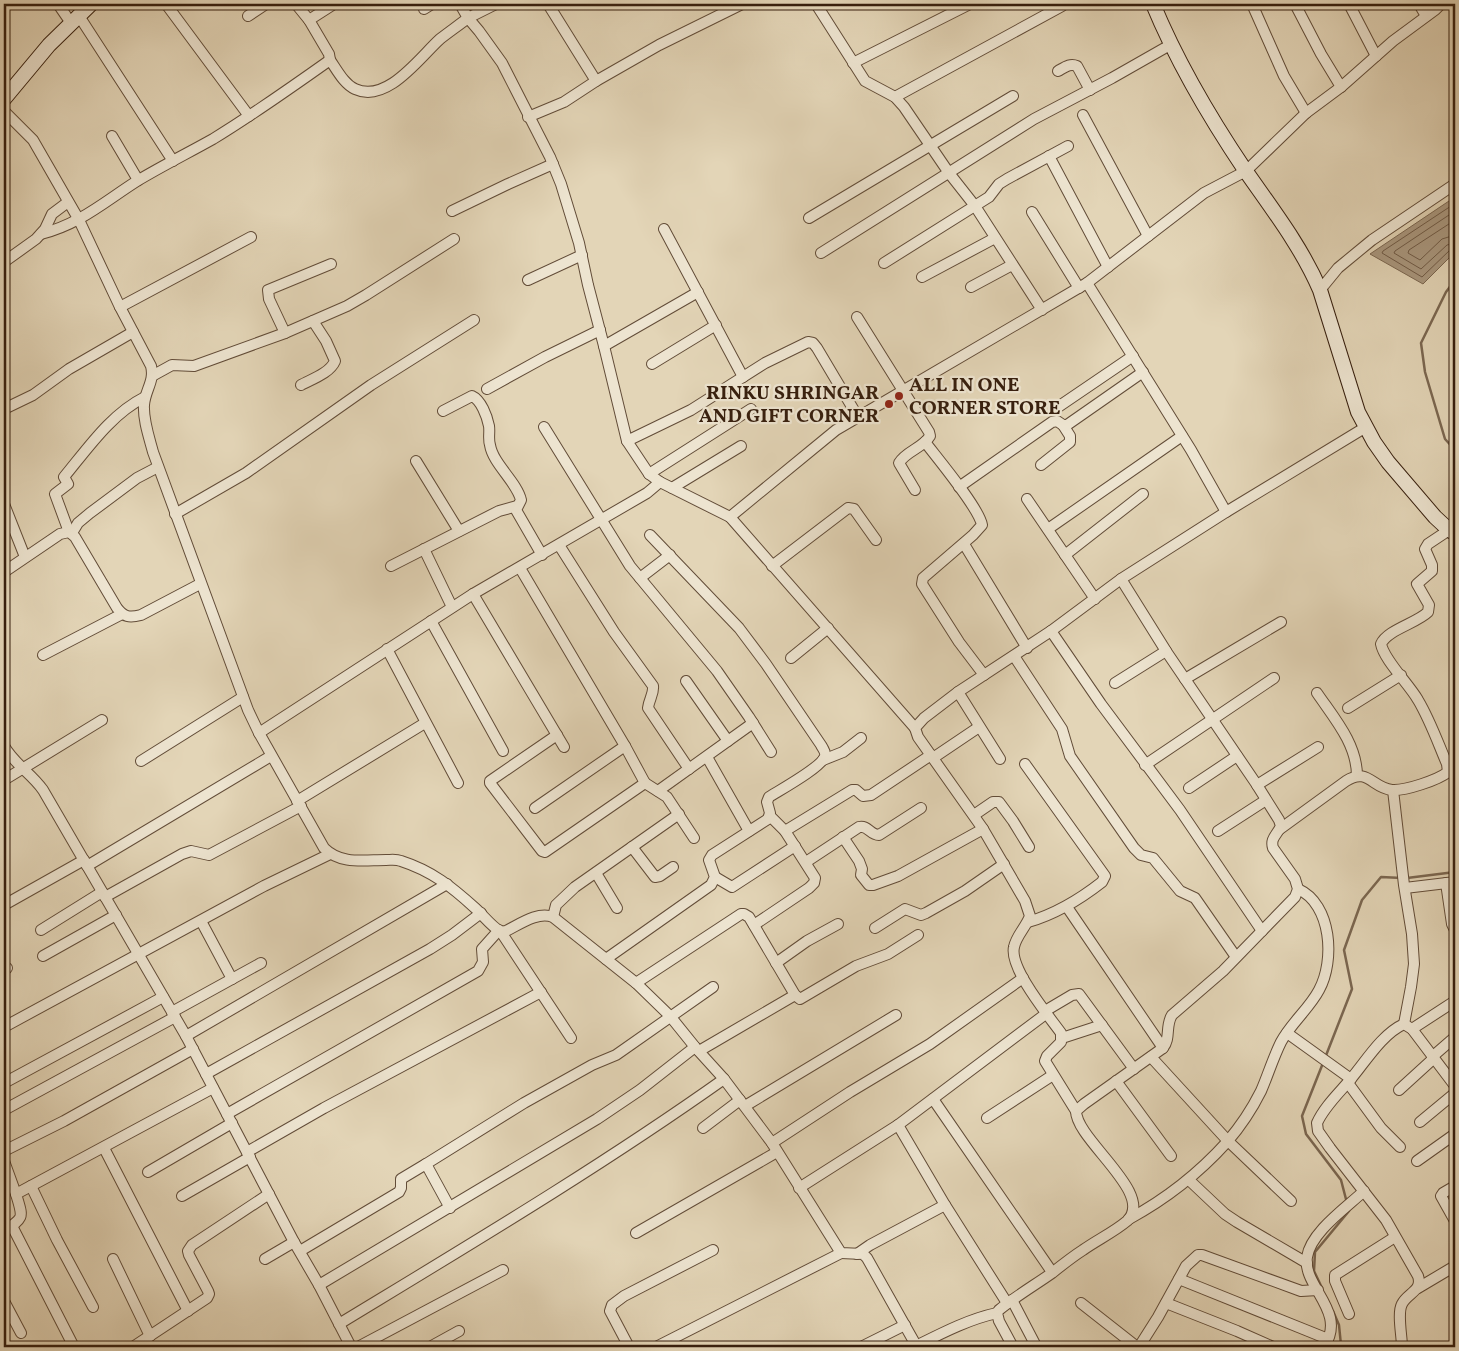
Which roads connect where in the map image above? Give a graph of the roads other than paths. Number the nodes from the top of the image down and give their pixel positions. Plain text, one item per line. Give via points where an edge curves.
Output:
1 (58, 4) edge
2 (91, 4) edge
3 (166, 4) edge
4 (266, 4) edge
5 (296, 4) edge
6 (334, 4) edge
7 (461, 4) edge
8 (496, 4) edge
9 (548, 4) edge
10 (740, 4) edge
11 (816, 4) edge
12 (970, 4) edge
13 (1152, 4) edge
14 (1252, 4) edge
15 (1295, 4) edge
16 (1349, 4) edge
17 (1419, 4) edge
18 (1441, 4) edge
19 (1062, 6) dead end
20 (248, 16) dead end
21 (1426, 16) junction
22 (468, 18) junction
23 (75, 20) junction
24 (309, 20) junction
25 (1170, 45) junction
26 (1376, 56) junction
27 (330, 60) junction
28 (853, 62) junction
29 (1058, 71) dead end
30 (596, 81) junction
31 (1341, 87) junction
32 (1090, 90) junction
33 (5, 95) edge
34 (1013, 96) dead end
35 (895, 97) junction
36 (4, 111) edge
37 (1306, 113) junction
38 (1083, 115) dead end
39 (249, 116) junction
40 (528, 117) junction
41 (112, 136) dead end
42 (929, 145) junction
43 (1068, 146) dead end
44 (1049, 156) junction
45 (173, 161) junction
46 (553, 164) junction
47 (1246, 170) junction
48 (949, 174) junction
49 (138, 180) junction
50 (1455, 184) edge
51 (68, 202) junction
52 (975, 206) junction
53 (452, 211) dead end
54 (1032, 212) dead end
55 (809, 218) dead end
56 (79, 220) junction
57 (664, 229) dead end
58 (41, 234) junction
59 (251, 236) dead end
60 (1148, 236) junction
61 (454, 238) dead end
62 (995, 238) junction
63 (821, 253) dead end
64 (582, 255) junction
65 (4, 262) edge
66 (884, 263) dead end
67 (331, 264) dead end
68 (1012, 265) junction
69 (1108, 267) junction
70 (922, 277) dead end
71 (528, 280) dead end
72 (1083, 286) junction
73 (971, 287) dead end
74 (1320, 290) junction
75 (698, 292) junction
76 (120, 307) junction
77 (1042, 310) junction
78 (857, 317) dead end
79 (474, 320) dead end
80 (313, 321) junction
81 (716, 325) junction
82 (600, 330) junction
83 (133, 332) junction
84 (285, 333) junction
85 (604, 346) junction
86 (1133, 356) junction
87 (652, 364) dead end
88 (1143, 372) junction
89 (152, 376) junction
90 (744, 377) junction
91 (301, 385) dead end
92 (487, 389) dead end
93 (902, 391) junction
94 (145, 397) junction
95 (1058, 407) dead end
96 (4, 409) edge
97 (751, 409) dead end
98 (443, 410) dead end
99 (858, 417) junction
100 (1063, 425) junction
101 (544, 427) dead end
102 (1366, 427) junction
103 (1182, 436) junction
104 (627, 441) junction
105 (925, 442) junction
106 (741, 446) dead end
107 (416, 462) dead end
108 (1041, 465) dead end
109 (158, 467) junction
110 (649, 474) junction
111 (660, 482) junction
112 (959, 487) junction
113 (672, 488) junction
114 (915, 490) dead end
115 (1144, 494) dead end
116 (1027, 498) dead end
117 (4, 504) edge
118 (517, 506) junction
119 (1226, 512) junction
120 (175, 514) junction
121 (730, 517) junction
122 (602, 520) junction
123 (1048, 529) junction
124 (70, 532) junction
125 (459, 532) junction
126 (1452, 532) edge
127 (650, 535) dead end
128 (876, 540) dead end
129 (560, 544) junction
130 (964, 544) junction
131 (424, 549) junction
132 (542, 555) junction
133 (1065, 555) junction
134 (670, 556) junction
135 (24, 557) junction
136 (391, 566) dead end
137 (772, 566) junction
138 (520, 568) junction
139 (4, 572) edge
140 (640, 578) junction
141 (1121, 579) junction
142 (200, 584) junction
143 (473, 594) junction
144 (1095, 599) junction
145 (452, 607) junction
146 (122, 614) junction
147 (431, 620) junction
148 (1281, 622) dead end
149 (828, 628) junction
150 (1051, 631) junction
151 (1027, 648) junction
152 (386, 649) junction
153 (1166, 651) junction
154 (43, 655) dead end
155 (1014, 656) junction
156 (791, 658) dead end
157 (984, 675) junction
158 (1401, 675) junction
159 (1274, 678) dead end
160 (1185, 679) junction
161 (686, 681) dead end
162 (1114, 683) dead end
163 (958, 692) junction
164 (1317, 693) dead end
165 (243, 696) junction
166 (1348, 708) dead end
167 (1212, 719) junction
168 (102, 720) dead end
169 (753, 723) junction
170 (425, 724) junction
171 (980, 727) junction
172 (915, 728) junction
173 (258, 733) junction
174 (557, 735) junction
175 (861, 738) dead end
176 (728, 741) junction
177 (4, 746) edge
178 (625, 746) junction
179 (564, 747) dead end
180 (1318, 747) dead end
181 (503, 751) dead end
182 (771, 752) dead end
183 (271, 756) junction
184 (707, 756) junction
185 (932, 756) junction
186 (1237, 756) junction
187 (1000, 759) dead end
188 (823, 760) junction
189 (141, 761) dead end
190 (1025, 764) dead end
191 (1145, 765) junction
192 (22, 768) junction
193 (689, 769) junction
194 (1451, 771) edge
195 (1357, 776) junction
196 (4, 780) edge
197 (458, 783) dead end
198 (645, 783) junction
199 (1257, 785) junction
200 (1189, 788) dead end
201 (1394, 790) junction
202 (658, 792) junction
203 (1266, 800) junction
204 (299, 804) junction
205 (535, 808) dead end
206 (921, 808) dead end
207 (679, 814) junction
208 (974, 815) junction
209 (770, 816) junction
210 (983, 829) junction
211 (1280, 829) junction
212 (749, 831) junction
213 (785, 831) junction
214 (1218, 831) dead end
215 (843, 837) junction
216 (694, 838) dead end
217 (795, 846) junction
218 (1029, 846) dead end
219 (632, 847) junction
220 (330, 854) junction
221 (806, 862) junction
222 (86, 863) junction
223 (1004, 864) junction
224 (673, 867) dead end
225 (596, 873) junction
226 (715, 877) junction
227 (1450, 883) edge
228 (447, 884) junction
229 (1404, 887) junction
230 (1298, 889) junction
231 (104, 895) junction
232 (4, 905) edge
233 (1067, 907) junction
234 (617, 908) dead end
235 (481, 913) junction
236 (116, 915) junction
237 (554, 917) junction
238 (201, 920) junction
239 (1028, 922) junction
240 (838, 924) dead end
241 (754, 925) junction
242 (1454, 926) edge
243 (875, 928) dead end
244 (41, 930) dead end
245 (500, 931) junction
246 (1262, 931) junction
247 (918, 935) dead end
248 (139, 955) junction
249 (44, 956) dead end
250 (1236, 957) junction
251 (606, 960) junction
252 (776, 963) junction
253 (261, 964) dead end
254 (1023, 978) junction
255 (232, 980) junction
256 (636, 983) junction
257 (713, 987) dead end
258 (541, 992) junction
259 (795, 995) junction
260 (163, 997) junction
261 (1455, 1001) edge
262 (1046, 1012) junction
263 (174, 1015) junction
264 (896, 1015) dead end
265 (670, 1016) junction
266 (1102, 1025) junction
267 (1408, 1026) junction
268 (4, 1027) edge
269 (1287, 1033) junction
270 (186, 1036) junction
271 (1455, 1037) edge
272 (571, 1038) dead end
273 (1062, 1038) junction
274 (1163, 1048) junction
275 (192, 1049) junction
276 (697, 1049) junction
277 (1151, 1058) junction
278 (1433, 1058) junction
279 (1134, 1069) junction
280 (206, 1074) junction
281 (1053, 1075) junction
282 (724, 1079) junction
283 (1116, 1081) junction
284 (1349, 1081) junction
285 (4, 1083) edge
286 (1455, 1086) edge
287 (213, 1088) junction
288 (1399, 1090) dead end
289 (1455, 1094) edge
290 (933, 1099) junction
291 (742, 1103) junction
292 (4, 1110) edge
293 (1076, 1111) junction
294 (987, 1118) dead end
295 (230, 1119) junction
296 (1420, 1122) dead end
297 (898, 1125) junction
298 (703, 1128) dead end
299 (1455, 1134) edge
300 (1228, 1140) junction
301 (775, 1147) junction
302 (1400, 1147) dead end
303 (104, 1148) junction
304 (4, 1151) edge
305 (248, 1154) junction
306 (1171, 1156) dead end
307 (1417, 1162) dead end
308 (426, 1164) junction
309 (4, 1165) edge
310 (148, 1172) dead end
311 (1189, 1180) junction
312 (31, 1186) junction
313 (1455, 1186) edge
314 (799, 1188) junction
315 (1364, 1192) junction
316 (16, 1194) junction
317 (269, 1194) junction
318 (182, 1196) dead end
319 (1291, 1201) dead end
320 (945, 1205) junction
321 (450, 1208) junction
322 (1128, 1219) junction
323 (1455, 1221) edge
324 (8, 1229) edge
325 (636, 1233) dead end
326 (1395, 1237) junction
327 (294, 1242) junction
328 (713, 1250) dead end
329 (300, 1251) junction
330 (841, 1253) junction
331 (857, 1254) junction
332 (113, 1259) dead end
333 (265, 1259) dead end
334 (1307, 1263) junction
335 (1455, 1266) edge
336 (503, 1270) dead end
337 (1052, 1272) junction
338 (1179, 1279) junction
339 (319, 1285) junction
340 (1418, 1288) junction
341 (1318, 1290) junction
342 (4, 1301) edge
343 (1010, 1302) junction
344 (1081, 1303) dead end
345 (1166, 1303) junction
346 (93, 1307) dead end
347 (188, 1311) junction
348 (997, 1314) junction
349 (1348, 1314) dead end
350 (338, 1324) junction
351 (905, 1325) junction
352 (459, 1331) dead end
353 (21, 1333) dead end
354 (150, 1336) junction
355 (1326, 1343) edge
356 (917, 1346) edge
357 (1036, 1346) edge
358 (74, 1347) edge
359 (135, 1347) edge
360 (351, 1347) edge
361 (358, 1347) edge
362 (430, 1347) edge
363 (629, 1347) edge
364 (656, 1347) edge
365 (861, 1347) edge
366 (1013, 1347) edge
367 (1138, 1347) edge
368 (1272, 1347) edge
369 (1402, 1347) edge

1 - 23 street
2 - 23 main road
3 - 39 street
4 - 20 street
5 - 24 street
6 - 24 street
7 - 22 street
8 - 22 street
9 - 30 street
10 - 30 street via 658,45
11 - 28 street
12 - 28 street
13 - 25 main road
14 - 37 street via 1284,76
15 - 31 street
16 - 26 street
17 - 21 street
18 - 21 street
19 - 35 street
21 - 26 street
22 - 27 street via 397,81 381,89 356,90
22 - 40 street via 502,63
23 - 33 main road
23 - 45 street
24 - 27 street
25 - 32 street
25 - 47 main road
26 - 31 street
27 - 39 street
28 - 35 street via 865,81
29 - 32 street via 1067,66 1077,66
30 - 40 street via 564,102
31 - 37 street
32 - 48 street via 1034,119
34 - 42 street
35 - 42 street
36 - 51 street via 33,140
37 - 47 street
38 - 60 street
39 - 45 street
40 - 46 street
41 - 49 street
42 - 48 street
42 - 55 street
43 - 44 street
44 - 52 street via 999,184 989,197
44 - 69 street
45 - 49 street
46 - 53 street
46 - 64 street
47 - 60 street via 1204,193
47 - 74 main road via 1298,247
48 - 52 street
48 - 63 street
49 - 56 street
50 - 74 street via 1372,240 1338,268
51 - 56 street
51 - 58 street via 52,214
52 - 62 street
52 - 66 street
54 - 72 street
56 - 58 street via 62,229
56 - 76 street
57 - 75 street
58 - 65 street
59 - 76 street
60 - 69 street
61 - 80 street via 366,295
62 - 68 street
62 - 70 street
64 - 71 street
64 - 82 street
67 - 84 street via 268,290
68 - 73 street
68 - 77 street
69 - 72 street
72 - 77 street
72 - 86 street
74 - 102 main road
75 - 81 street
75 - 85 street
76 - 83 street
77 - 93 street
78 - 93 street
79 - 120 street via 371,385 246,473
80 - 84 street
80 - 91 street via 335,361 326,371
81 - 87 street
81 - 90 street
82 - 85 street
82 - 92 street
83 - 89 street via 151,366
83 - 96 street
84 - 89 street via 194,366 172,365
85 - 104 street
86 - 88 street
86 - 95 street
88 - 100 street via 1070,424
88 - 103 street
89 - 94 street
90 - 99 street via 803,343 811,342 818,348
90 - 104 street via 690,410
93 - 99 street
93 - 105 street via 929,432
94 - 109 street via 146,422
94 - 124 street via 116,417 64,477 68,484 55,494
97 - 110 street
98 - 118 street via 472,396 477,399 489,424 490,447 520,494
99 - 121 street via 836,430
100 - 108 street via 1070,442
100 - 112 street via 1052,422
101 - 122 street
102 - 119 street
102 - 126 main road via 1388,462
103 - 119 street
103 - 123 street
104 - 110 street
105 - 112 street
105 - 114 street via 899,462
106 - 113 street
107 - 125 street
109 - 120 street
109 - 124 street via 137,478
110 - 111 street
111 - 113 street
111 - 122 street
112 - 130 street via 982,522 980,529
113 - 121 street
115 - 133 street
116 - 123 street
117 - 135 street
118 - 125 street
118 - 132 street via 518,516
119 - 141 street
120 - 142 street
121 - 137 street
122 - 129 street
122 - 140 street
123 - 133 street
124 - 135 street via 60,534
124 - 146 street
125 - 131 street
126 - 158 street via 1424,549 1432,571 1417,584 1429,606 1428,612 1382,641 1384,650
127 - 134 street
128 - 137 street via 854,510 848,508
129 - 132 street
129 - 193 street via 614,632 653,686 648,708
130 - 151 street
130 - 157 street via 922,582
131 - 136 street
131 - 145 street
132 - 138 street
133 - 144 street
134 - 140 street
134 - 188 street via 750,642 825,751
135 - 139 street
137 - 149 street
138 - 143 street
138 - 178 street
140 - 169 street via 711,664
141 - 144 street
141 - 153 street
142 - 146 street via 141,615 131,618
142 - 165 street
143 - 145 street
143 - 174 street
144 - 150 street
145 - 147 street
146 - 154 street
147 - 152 street
147 - 181 street
148 - 160 street
149 - 156 street
149 - 172 street
150 - 151 street
150 - 191 street
151 - 155 street
152 - 170 street
152 - 173 street
153 - 160 street
153 - 162 street
155 - 157 street
155 - 250 street via 1062,729 1070,756 1134,848 1140,855 1152,858 1180,891 1195,898
157 - 163 street
158 - 166 street
158 - 194 street via 1418,700
159 - 167 street
160 - 167 street
161 - 176 street
163 - 171 street
163 - 172 street
164 - 195 street via 1354,752
165 - 173 street
165 - 189 street
167 - 186 street
167 - 191 street
168 - 192 street
169 - 176 street
169 - 182 street
170 - 197 street
170 - 204 street
171 - 185 street
171 - 187 street
172 - 185 street
173 - 183 street
174 - 179 street
174 - 198 street via 490,781 542,852
175 - 188 street via 843,752
176 - 184 street
177 - 192 street
178 - 198 street
178 - 205 street
180 - 199 street
183 - 204 street
183 - 222 street
184 - 193 street
184 - 212 street
185 - 208 street
185 - 213 street via 871,795 863,796 852,790
186 - 199 street
186 - 200 street
188 - 209 street via 769,798
190 - 233 street via 1105,876 1102,882
191 - 246 street via 1180,810
192 - 196 street
192 - 222 street via 43,790
193 - 202 street
194 - 201 street via 1424,783
195 - 201 street
195 - 211 street
198 - 202 street
199 - 203 street
201 - 229 street
202 - 207 street via 667,797
203 - 211 street via 1279,820
203 - 214 street
204 - 220 street
204 - 231 street via 209,855 191,851 182,854
206 - 215 street via 878,836 862,826
207 - 216 street
207 - 219 street
208 - 210 street
208 - 218 street via 992,802 999,802
209 - 212 street
209 - 213 street
210 - 215 street via 898,876 873,885 863,880 859,861
210 - 223 street
211 - 230 street via 1272,840 1273,848 1295,879
212 - 226 street via 710,857
213 - 217 street
215 - 221 street
217 - 221 street
217 - 226 street via 732,887
219 - 224 street via 655,877
219 - 225 street
220 - 228 street via 346,860 398,860 426,870
220 - 238 street
221 - 241 street via 814,874 814,883
222 - 231 street
222 - 232 street
223 - 239 street via 1025,901 1030,916
223 - 243 street via 926,913 921,915 905,909
225 - 234 street
225 - 237 street via 556,905
226 - 251 street via 711,885
227 - 229 street
227 - 242 street
228 - 235 street
228 - 270 street
229 - 267 street via 1414,964
230 - 246 street via 1295,897
230 - 269 street via 1311,896 1323,914 1327,960 1318,991
231 - 236 street
231 - 244 street
233 - 239 street
233 - 274 street
235 - 245 street
235 - 280 street via 430,949
236 - 248 street
236 - 249 street
237 - 245 street via 540,916
237 - 251 street
238 - 248 street
238 - 255 street
239 - 254 street via 1013,954
240 - 252 street
241 - 252 street
241 - 256 street via 746,915 738,915
245 - 258 street
245 - 295 street via 482,949 483,962 478,971
246 - 250 street
247 - 259 street via 881,958 856,966 803,998
248 - 260 street
248 - 268 street
250 - 274 street via 1172,1015
251 - 256 street
252 - 259 street
253 - 255 street
254 - 262 street
254 - 301 street via 930,1044 850,1092
255 - 263 street
256 - 265 street
257 - 265 street
258 - 272 street
258 - 305 street via 324,1108
259 - 276 street
260 - 263 street
260 - 285 street
261 - 267 street
262 - 266 street via 1079,994
262 - 273 street
262 - 290 street
263 - 270 street
263 - 292 street
264 - 291 street
265 - 276 street
265 - 308 street via 616,1055 532,1098
266 - 273 street
266 - 279 street
267 - 278 street
267 - 284 street via 1384,1039
269 - 284 street via 1339,1070
269 - 300 street via 1250,1110
270 - 275 street
271 - 278 street
273 - 281 street via 1045,1058
274 - 277 street
275 - 280 street
275 - 304 street
276 - 282 street
276 - 321 street via 597,1119
277 - 279 street
277 - 300 street
278 - 286 street
278 - 288 street
279 - 283 street
280 - 287 street
281 - 293 street
281 - 294 street
282 - 291 street
282 - 350 street via 526,1212
283 - 293 street
283 - 306 street
284 - 302 street via 1381,1128
284 - 315 street via 1318,1119 1316,1127
287 - 295 street
287 - 303 street
289 - 296 street
290 - 297 street
290 - 337 street
291 - 298 street
291 - 301 street
293 - 322 street via 1089,1138 1128,1188 1133,1212
295 - 305 street
295 - 310 street
297 - 314 street
297 - 320 street
299 - 307 street
300 - 311 street
300 - 319 street
301 - 314 street
301 - 325 street
303 - 312 street
303 - 347 street
305 - 317 street
305 - 318 street
308 - 321 street
308 - 329 street via 400,1179 399,1192
309 - 316 street
311 - 322 street
311 - 334 street via 1237,1222
312 - 316 street
312 - 346 street
313 - 323 street via 1441,1196
314 - 330 street
315 - 326 street
315 - 334 street via 1319,1234 1309,1251
316 - 324 street via 21,1219
317 - 327 street
317 - 347 street via 192,1245 188,1251 191,1261 209,1294
320 - 331 street
320 - 343 street
321 - 339 street
322 - 337 street
324 - 358 street
326 - 340 street via 1420,1280
326 - 349 street via 1336,1275 1335,1281
327 - 329 street
327 - 333 street
328 - 363 street via 624,1296 612,1306 610,1311
329 - 339 street
330 - 331 street
330 - 364 street
331 - 351 street via 867,1258
332 - 354 street
334 - 341 street
335 - 340 street
336 - 361 street
337 - 343 street
338 - 341 street via 1190,1261 1202,1255 1301,1291
338 - 345 street
338 - 355 street
339 - 350 street
340 - 369 street via 1401,1307
341 - 355 street via 1330,1319
342 - 353 street
343 - 348 street
343 - 357 street
344 - 367 street
345 - 367 street
345 - 368 street
347 - 354 street
348 - 356 street via 969,1322
348 - 366 street
350 - 360 street
351 - 356 street
351 - 365 street
352 - 362 street
354 - 359 street

